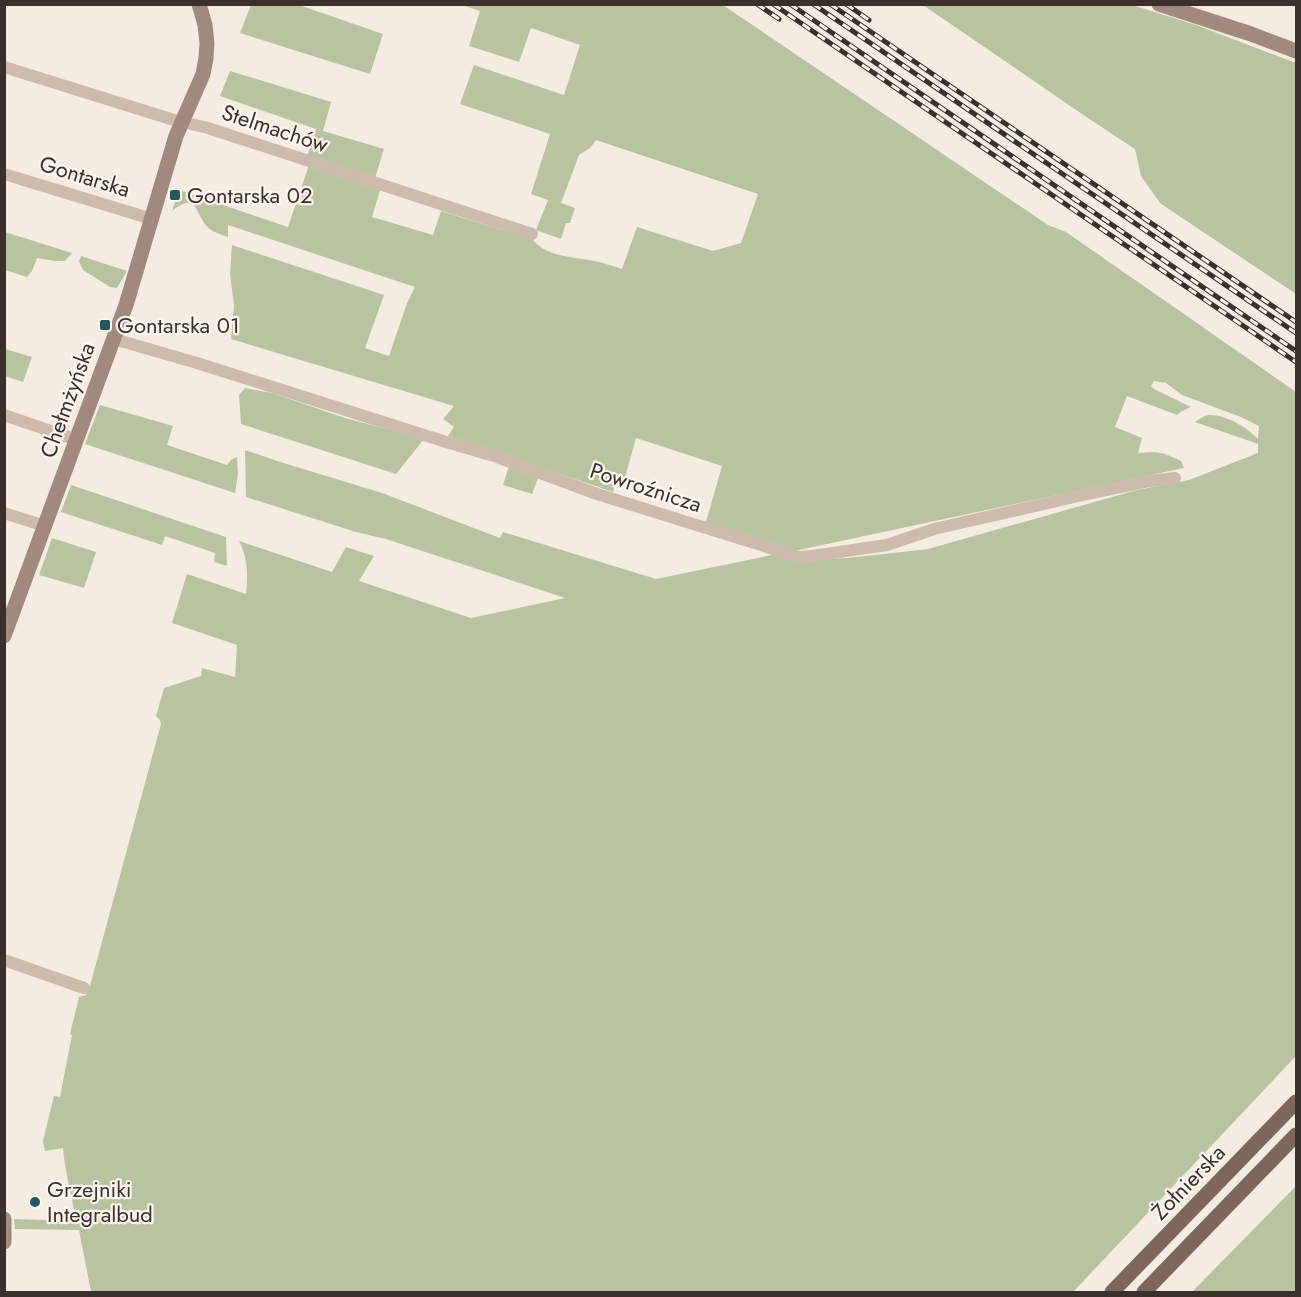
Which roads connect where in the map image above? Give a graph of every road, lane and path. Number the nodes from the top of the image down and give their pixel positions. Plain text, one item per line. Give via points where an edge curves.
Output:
1 (1159, 4) edge
2 (201, 5) edge
3 (1296, 51) edge
4 (4, 67) edge
5 (182, 122) junction
6 (4, 174) edge
7 (152, 219) junction
8 (532, 234) dead end
9 (114, 339) junction
10 (4, 415) edge
11 (77, 440) junction
12 (1175, 478) dead end
13 (4, 513) edge
14 (45, 526) junction
15 (5, 635) edge
16 (4, 960) edge
17 (84, 988) dead end
18 (1296, 1102) edge
19 (1296, 1135) edge
20 (4, 1219) edge
21 (5, 1229) edge
22 (4, 1242) edge
23 (1112, 1293) edge
24 (1144, 1293) edge

1 - 3 street
2 - 5 street, Chełmżyńska via 206,58 201,81
4 - 5 street, Stelmachów
5 - 7 street, Chełmżyńska
5 - 8 street, Stelmachów
6 - 7 street, Gontarska
7 - 9 street, Chełmżyńska
9 - 11 street, Chełmżyńska
9 - 12 street, Powroźnicza via 497,457 597,494 799,557 887,545 934,529 1094,492
10 - 11 street
11 - 14 street, Chełmżyńska
13 - 14 street
14 - 15 street, Chełmżyńska
16 - 17 street
18 - 23 main road, Żołnierska
19 - 24 main road, Żołnierska
20 - 21 street
21 - 22 street

